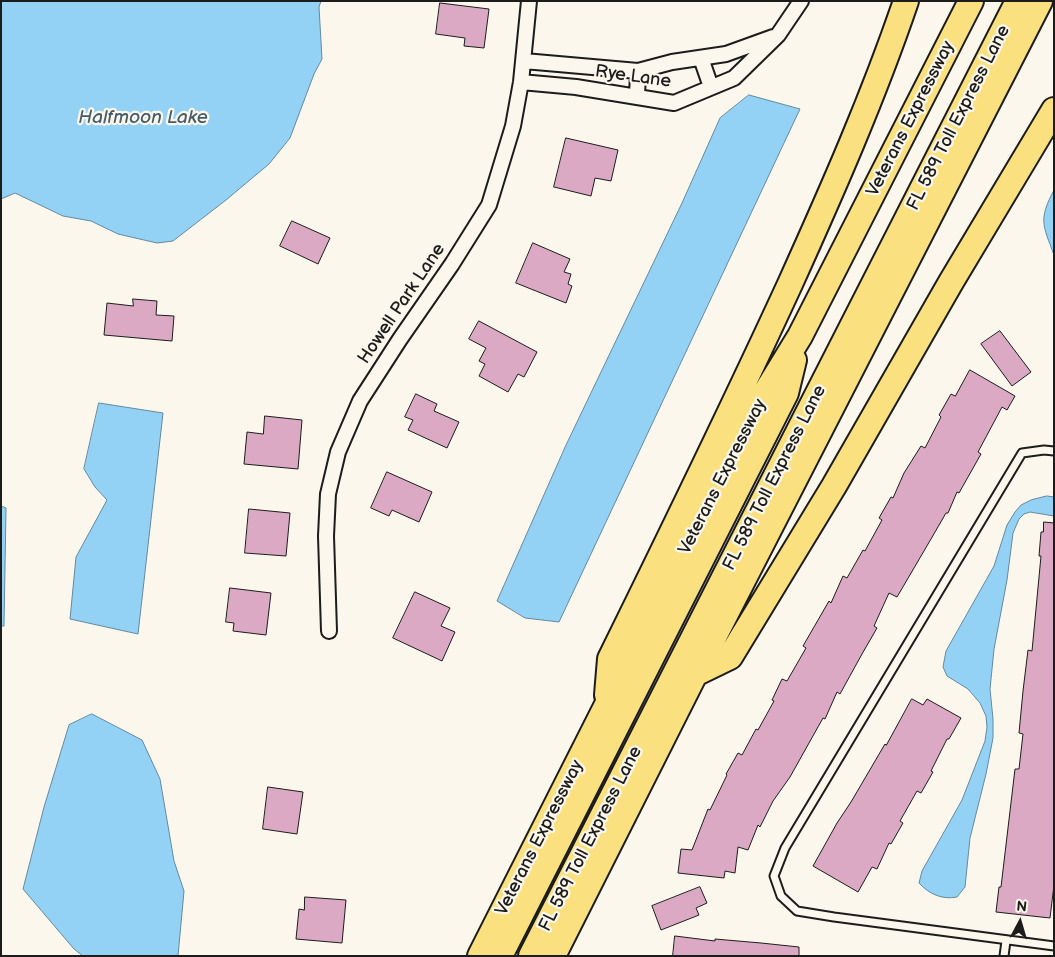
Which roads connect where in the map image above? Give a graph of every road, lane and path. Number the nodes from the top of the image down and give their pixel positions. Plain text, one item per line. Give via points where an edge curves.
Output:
1 (529, 1) edge
2 (802, 1) edge
3 (906, 1) edge
4 (971, 1) edge
5 (1018, 1) edge
6 (1040, 1) edge
7 (778, 35) junction
8 (701, 58) junction
9 (524, 61) junction
10 (638, 71) junction
11 (521, 82) junction
12 (711, 87) junction
13 (637, 97) junction
14 (1054, 110) edge
15 (800, 336) junction
16 (1054, 451) edge
17 (329, 631) dead end
18 (695, 674) junction
19 (606, 708) junction
20 (1006, 941) junction
21 (1054, 946) edge
22 (480, 956) edge
23 (500, 956) edge
24 (531, 956) edge
25 (553, 956) edge
26 (1004, 956) edge

1 - 9 street, Howell Park Lane
2 - 7 street, Rye Lane
3 - 19 highway via 861,122 820,218 610,659
4 - 15 highway, Veterans Expressway
5 - 24 highway, FL 589 Toll Express Lane
6 - 18 highway
7 - 8 street, Rye Lane via 726,54
7 - 12 street, Rye Lane via 734,78
8 - 10 street, Rye Lane
8 - 12 street
9 - 10 street, Rye Lane
9 - 11 street, Howell Park Lane
10 - 13 street
11 - 13 street, Rye Lane
11 - 17 street, Howell Park Lane via 513,126 489,204 360,401 338,452 328,494
12 - 13 street, Rye Lane via 674,103
14 - 18 highway via 730,657
15 - 19 highway, Veterans Expressway via 762,398
15 - 23 highway, FL 589 Toll Express Lane via 786,394
16 - 20 lane via 1022,454 785,848 774,876 781,896 797,910
18 - 25 highway
19 - 22 highway, Veterans Expressway
20 - 21 lane
20 - 26 lane

